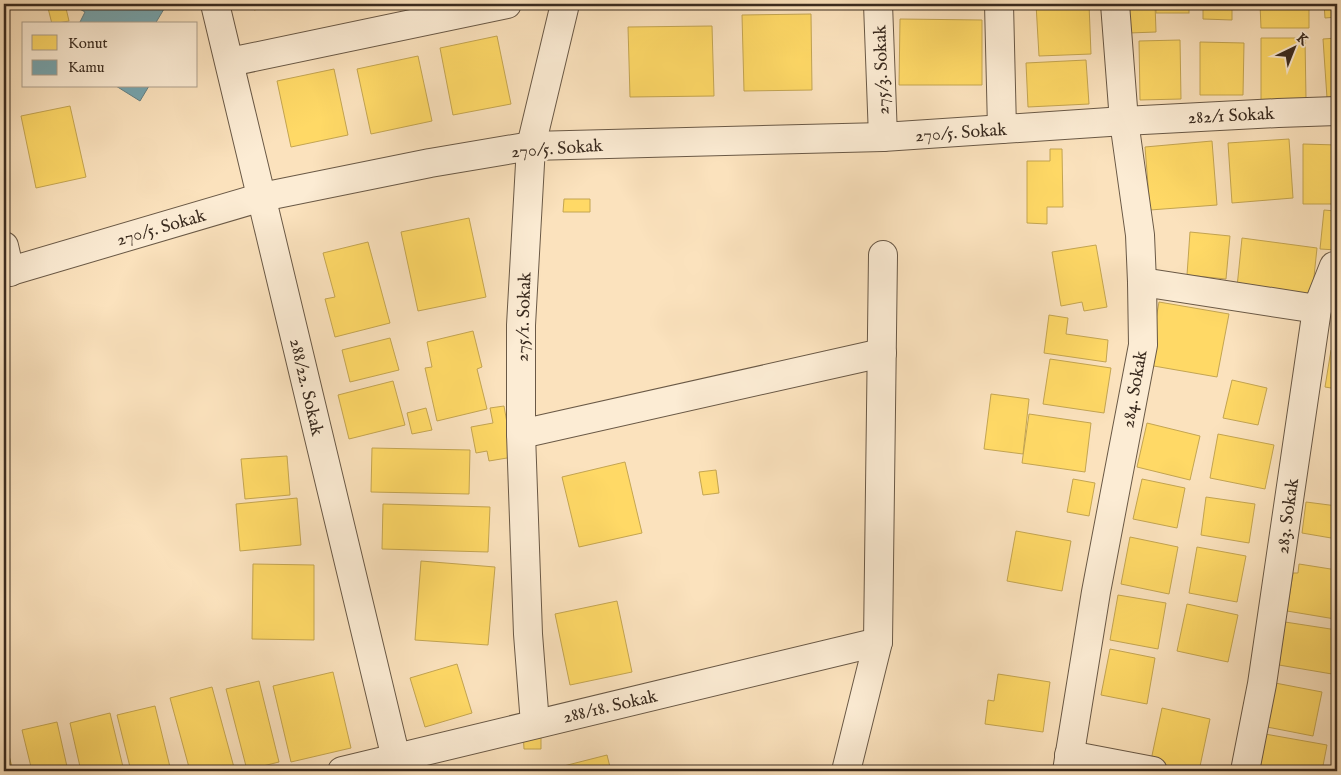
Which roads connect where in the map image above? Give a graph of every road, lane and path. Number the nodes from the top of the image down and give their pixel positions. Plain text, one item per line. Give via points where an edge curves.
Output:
1 (215, 4) edge
2 (507, 4) edge
3 (565, 4) edge
4 (878, 4) edge
5 (999, 4) edge
6 (1115, 4) edge
7 (230, 62) junction
8 (1337, 112) edge
9 (1124, 121) junction
10 (1002, 129) junction
11 (883, 137) junction
12 (531, 146) junction
13 (262, 197) junction
14 (883, 255) dead end
15 (6, 264) edge
16 (1337, 266) edge
17 (1142, 282) junction
18 (1317, 309) junction
19 (882, 353) junction
20 (521, 434) junction
21 (878, 642) junction
22 (535, 724) junction
23 (1068, 763) edge
24 (397, 765) edge
25 (342, 771) edge
26 (846, 771) edge
27 (1153, 771) edge
28 (1244, 771) edge

1 - 7 street, 288/22. Sokak
2 - 7 street
3 - 12 street, 275/1. Sokak
4 - 11 street, 275/3. Sokak
5 - 10 street
6 - 9 street, 284. Sokak
7 - 13 street, 288/22. Sokak
8 - 9 street, 282/1 Sokak
9 - 10 street, 270/5. Sokak
9 - 17 street, 284. Sokak via 1140,235
10 - 11 street, 270/5. Sokak
11 - 12 street, 270/5. Sokak
12 - 13 street, 270/5. Sokak
12 - 20 street, 275/1. Sokak via 521,326
13 - 15 street, 270/5. Sokak
13 - 24 street, 288/22. Sokak
14 - 19 street
16 - 18 street, 283. Sokak via 1334,266
17 - 18 street
17 - 23 street, 284. Sokak via 1143,346 1096,592
18 - 28 street, 283. Sokak via 1262,684
19 - 20 street
19 - 21 street
20 - 22 street, 275/1. Sokak via 528,634
21 - 22 street, 288/18. Sokak
21 - 26 street
22 - 24 street, 288/18. Sokak
23 - 27 street
24 - 25 street, 288/18. Sokak

